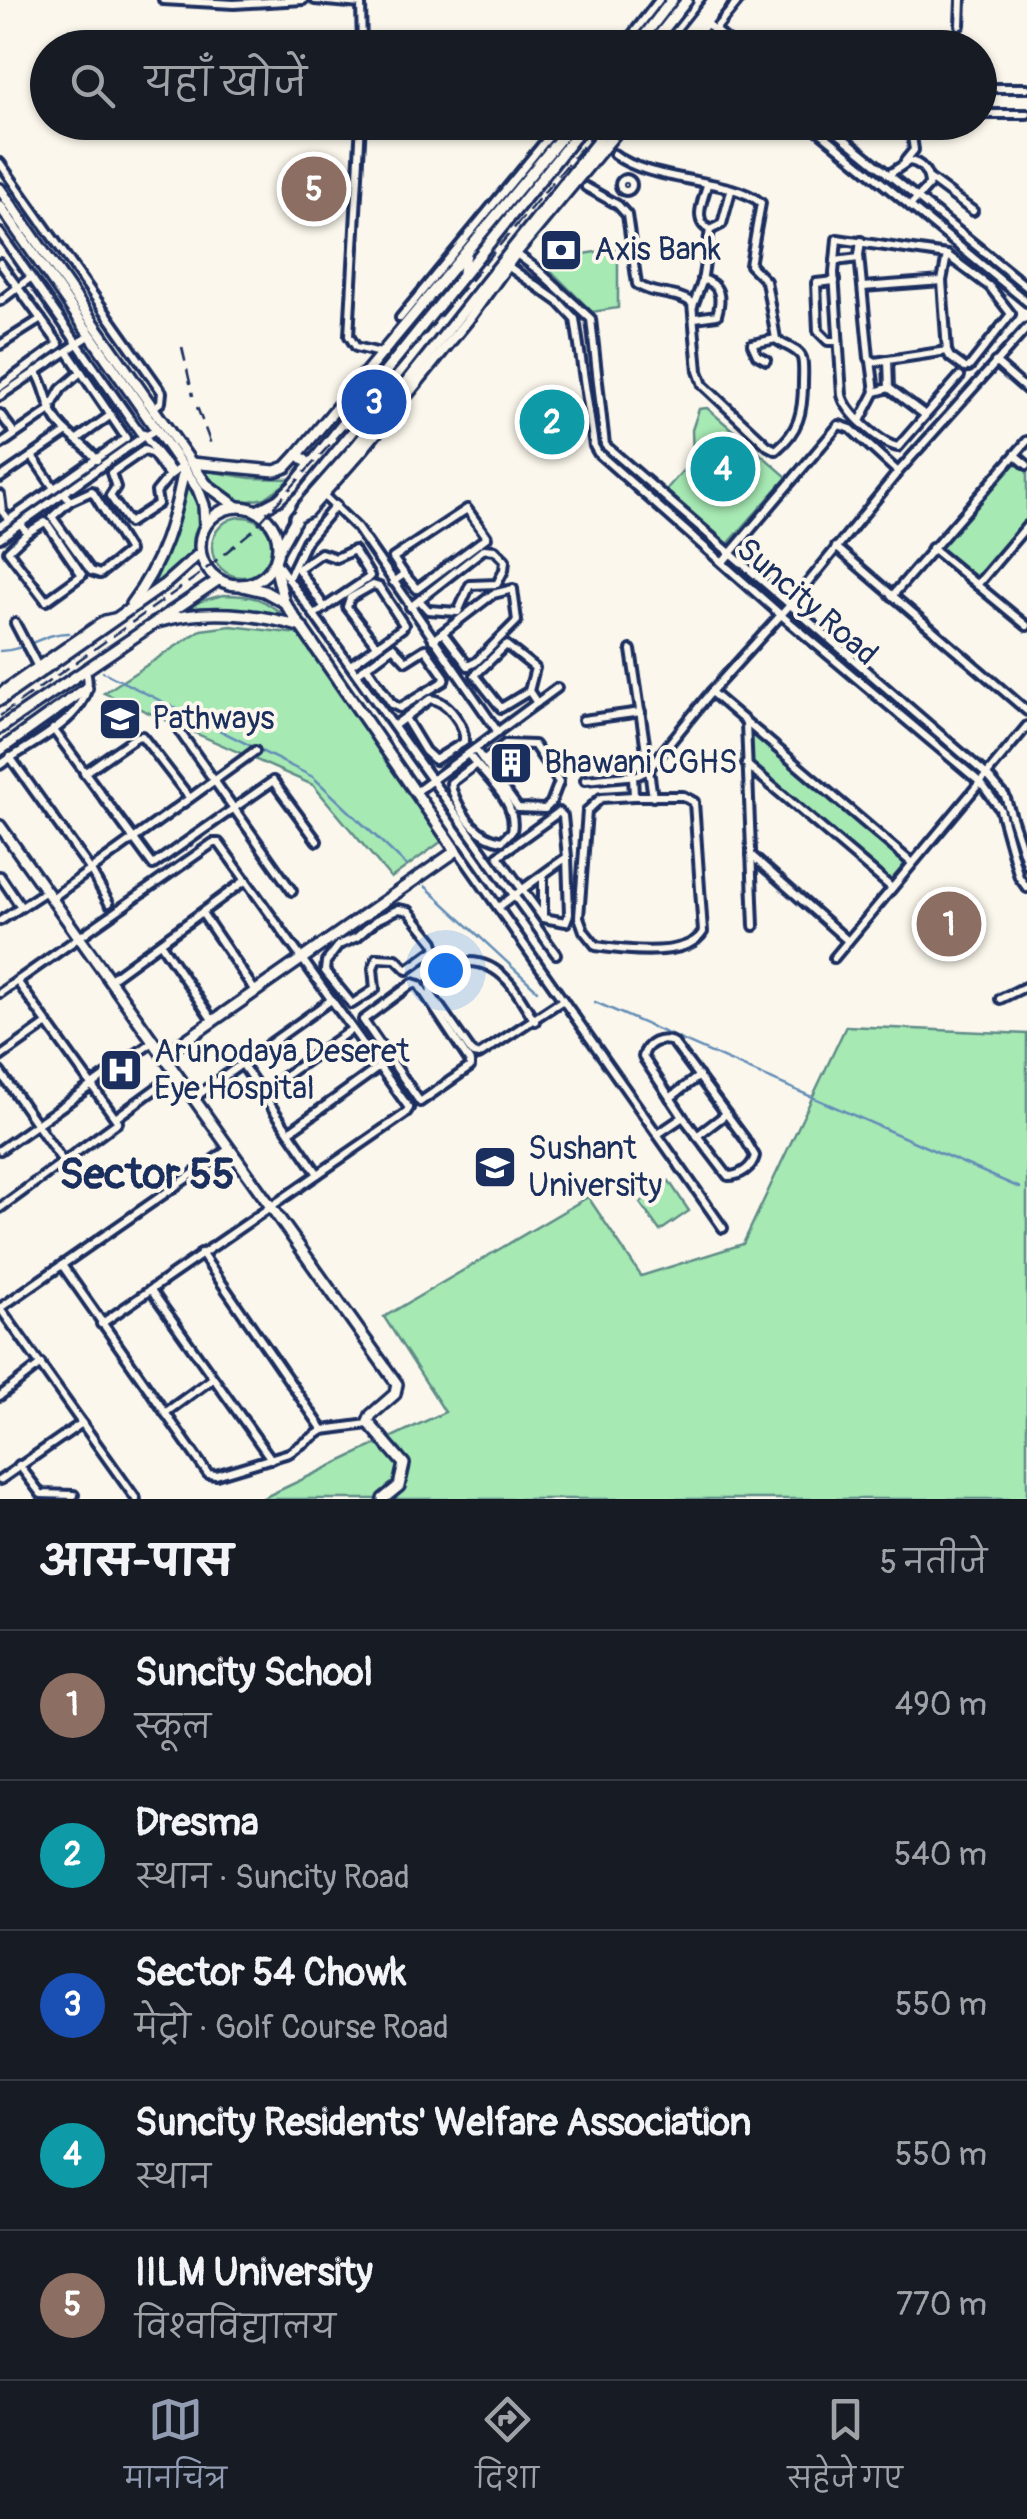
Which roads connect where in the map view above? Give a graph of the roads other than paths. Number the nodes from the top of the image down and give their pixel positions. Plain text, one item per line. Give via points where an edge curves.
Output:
1 (163, 0) edge
2 (303, 0) edge
3 (314, 0) edge
4 (659, 0) edge
5 (672, 0) edge
6 (688, 0) edge
7 (714, 0) edge
8 (723, 0) edge
9 (739, 0) edge
10 (961, 0) edge
11 (960, 25) dead end
12 (361, 30) edge
13 (636, 30) edge
14 (649, 30) edge
15 (663, 30) edge
16 (690, 30) edge
17 (708, 30) edge
18 (708, 30) edge
19 (997, 88) edge
20 (1027, 88) edge
21 (997, 114) edge
22 (1027, 114) edge
23 (359, 140) edge
24 (546, 140) edge
25 (559, 140) edge
26 (572, 140) edge
27 (599, 140) edge
28 (609, 140) edge
29 (837, 140) edge
30 (842, 140) edge
31 (913, 140) edge
32 (614, 154) dead end
33 (904, 162) junction
34 (0, 163) edge
35 (634, 166) junction
36 (889, 174) junction
37 (8, 175) junction
38 (929, 179) junction
39 (881, 182) junction
40 (707, 185) junction
41 (586, 187) dead end
42 (0, 190) edge
43 (731, 190) junction
44 (918, 199) junction
45 (618, 205) junction
46 (0, 206) edge
47 (910, 206) junction
48 (973, 211) dead end
49 (710, 230) junction
50 (0, 233) edge
51 (862, 241) junction
52 (513, 251) junction
53 (466, 253) junction
54 (947, 255) junction
55 (859, 258) junction
56 (834, 261) junction
57 (0, 262) edge
58 (504, 263) junction
59 (45, 270) junction
60 (462, 275) junction
61 (702, 279) junction
62 (32, 280) junction
63 (835, 281) junction
64 (942, 281) junction
65 (864, 287) junction
66 (1027, 287) edge
67 (19, 288) junction
68 (0, 301) edge
69 (1027, 302) edge
70 (694, 306) junction
71 (42, 318) junction
72 (400, 318) dead end
73 (695, 318) junction
74 (1027, 328) edge
75 (90, 336) junction
76 (776, 339) junction
77 (838, 341) junction
78 (77, 344) junction
79 (0, 345) edge
80 (67, 351) junction
81 (946, 351) junction
82 (380, 353) junction
83 (766, 360) dead end
84 (888, 360) junction
85 (871, 361) junction
86 (995, 362) junction
87 (967, 367) junction
88 (36, 371) junction
89 (81, 372) junction
90 (984, 374) junction
91 (960, 376) junction
92 (974, 386) junction
93 (0, 387) edge
94 (889, 388) junction
95 (1027, 390) edge
96 (875, 392) junction
97 (0, 396) edge
98 (52, 408) junction
99 (152, 409) junction
100 (0, 414) edge
101 (111, 415) junction
102 (925, 415) junction
103 (861, 420) junction
104 (156, 430) junction
105 (67, 432) junction
106 (15, 434) junction
107 (144, 436) junction
108 (76, 440) junction
109 (1027, 441) edge
110 (0, 445) edge
111 (298, 454) junction
112 (1015, 455) junction
113 (32, 456) junction
114 (97, 460) junction
115 (309, 464) junction
116 (1027, 465) edge
117 (186, 466) junction
118 (898, 472) junction
119 (170, 474) junction
120 (0, 478) edge
121 (54, 488) junction
122 (64, 494) junction
123 (0, 495) edge
124 (323, 495) junction
125 (70, 501) junction
126 (336, 505) junction
127 (237, 507) junction
128 (257, 511) junction
129 (296, 517) junction
130 (9, 520) junction
131 (20, 524) junction
132 (0, 526) edge
133 (205, 526) junction
134 (1027, 526) edge
135 (28, 533) junction
136 (0, 538) edge
137 (836, 547) junction
138 (932, 548) junction
139 (279, 549) junction
140 (200, 552) junction
141 (731, 552) junction
142 (723, 562) junction
143 (276, 563) junction
144 (404, 574) junction
145 (288, 578) junction
146 (218, 580) junction
147 (392, 582) junction
148 (977, 585) junction
149 (243, 586) junction
150 (892, 596) junction
151 (420, 600) junction
152 (284, 602) junction
153 (790, 605) junction
154 (410, 607) junction
155 (324, 608) junction
156 (315, 614) junction
157 (782, 615) junction
158 (121, 616) junction
159 (15, 623) dead end
160 (150, 624) junction
161 (1026, 624) edge
162 (302, 627) junction
163 (443, 633) junction
164 (433, 640) junction
165 (377, 646) junction
166 (632, 650) dead end
167 (352, 664) junction
168 (366, 666) junction
169 (84, 668) junction
170 (40, 670) junction
171 (358, 673) junction
172 (87, 688) junction
173 (557, 688) dead end
174 (529, 691) junction
175 (711, 692) junction
176 (0, 697) edge
177 (537, 703) junction
178 (1027, 711) edge
179 (641, 712) junction
180 (405, 718) junction
181 (583, 720) dead end
182 (746, 722) junction
183 (395, 725) junction
184 (1027, 726) edge
185 (0, 728) edge
186 (53, 729) junction
187 (180, 732) dead end
188 (498, 732) junction
189 (0, 750) edge
190 (254, 750) dead end
191 (472, 752) junction
192 (10, 757) junction
193 (480, 762) junction
194 (745, 763) junction
195 (0, 765) edge
196 (648, 770) junction
197 (84, 774) junction
198 (987, 775) junction
199 (632, 776) junction
200 (214, 779) junction
201 (584, 780) dead end
202 (432, 781) junction
203 (981, 783) junction
204 (416, 792) junction
205 (634, 796) junction
206 (190, 797) junction
207 (653, 797) junction
208 (233, 807) junction
209 (0, 826) edge
210 (132, 839) junction
211 (317, 841) dead end
212 (456, 848) junction
213 (750, 854) junction
214 (566, 857) junction
215 (912, 863) junction
216 (1027, 864) edge
217 (90, 869) junction
218 (542, 875) junction
219 (0, 876) edge
220 (246, 880) junction
221 (892, 888) junction
222 (1027, 888) edge
223 (522, 890) junction
224 (292, 891) dead end
225 (49, 895) junction
226 (514, 896) junction
227 (530, 901) junction
228 (109, 903) dead end
229 (500, 906) junction
230 (21, 907) junction
231 (522, 908) junction
232 (202, 913) junction
233 (508, 918) junction
234 (544, 918) junction
235 (0, 921) edge
236 (353, 923) junction
237 (754, 926) dead end
238 (361, 934) junction
239 (78, 936) junction
240 (848, 941) junction
241 (160, 944) junction
242 (556, 954) dead end
243 (834, 958) dead end
244 (302, 960) junction
245 (109, 980) junction
246 (17, 981) junction
247 (1027, 986) edge
248 (255, 991) junction
249 (0, 993) edge
250 (1000, 999) dead end
251 (331, 1000) junction
252 (563, 1000) junction
253 (535, 1020) junction
254 (212, 1021) junction
255 (48, 1023) junction
256 (352, 1029) junction
257 (153, 1042) junction
258 (163, 1056) junction
259 (388, 1056) junction
260 (0, 1057) edge
261 (242, 1064) junction
262 (394, 1066) junction
263 (380, 1068) junction
264 (0, 1072) edge
265 (698, 1076) junction
266 (94, 1085) junction
267 (158, 1087) dead end
268 (262, 1092) junction
269 (193, 1098) junction
270 (670, 1098) junction
271 (726, 1114) junction
272 (683, 1116) junction
273 (117, 1117) junction
274 (37, 1125) junction
275 (290, 1132) junction
276 (658, 1134) junction
277 (697, 1136) junction
278 (229, 1149) junction
279 (0, 1150) edge
280 (64, 1163) junction
281 (318, 1174) junction
282 (0, 1195) edge
283 (270, 1205) junction
284 (3, 1206) edge
285 (723, 1228) dead end
286 (202, 1253) junction
287 (62, 1265) junction
288 (150, 1290) junction
289 (0, 1308) edge
290 (101, 1324) junction
291 (41, 1364) junction
292 (214, 1378) junction
293 (0, 1396) edge
294 (164, 1413) junction
295 (82, 1423) junction
296 (368, 1424) junction
297 (323, 1430) junction
298 (270, 1459) junction
299 (20, 1466) junction
300 (0, 1480) edge
301 (74, 1495) dead end
302 (136, 1499) edge
303 (384, 1499) edge

1 - 2 street
3 - 12 street via 360,4
4 - 13 street
5 - 14 main road
6 - 15 main road
7 - 16 main road
8 - 17 main road
9 - 18 street
10 - 11 street
19 - 20 street
21 - 22 street
23 - 82 street via 348,336 356,347
24 - 72 street
25 - 53 main road
26 - 60 main road
27 - 52 main road
28 - 52 main road
29 - 39 street
30 - 36 street
31 - 33 street
32 - 35 street
33 - 36 street
33 - 38 street via 920,164
34 - 37 street
35 - 40 street
35 - 45 street via 632,186
36 - 39 street
36 - 44 street
37 - 42 street
37 - 99 street via 162,392
38 - 44 street
38 - 48 street
39 - 47 street
40 - 43 street
40 - 49 street via 699,218
41 - 45 street
42 - 99 main road
43 - 49 street via 722,224
43 - 76 street via 761,203 750,265 766,281
44 - 47 street
44 - 66 street
45 - 70 street via 627,215 638,284
46 - 59 main road
47 - 69 street
49 - 61 street
50 - 62 street
51 - 54 street
51 - 55 street
51 - 56 street via 837,238
52 - 58 main road
52 - 141 street via 590,316 607,447
53 - 60 main road
53 - 82 main road
54 - 64 street
54 - 87 street via 990,287 1011,314
55 - 56 street
55 - 65 street
56 - 63 street
57 - 67 street
58 - 124 main road via 467,322
58 - 129 main road
58 - 142 street, Suncity Road via 575,318 598,453
59 - 62 street
59 - 75 main road
60 - 115 main road
61 - 70 street
61 - 73 street via 718,288 719,311
62 - 67 street
62 - 78 street
63 - 77 street
63 - 77 street via 816,283 815,296 818,331
64 - 65 street
64 - 81 street
65 - 85 street
67 - 68 street
67 - 71 street
70 - 73 street
71 - 79 street
71 - 93 street via 58,346
73 - 76 street via 703,384 776,450 793,432 803,405 801,355
74 - 86 street
75 - 78 street
75 - 104 main road
76 - 83 street via 752,344
77 - 103 street via 843,403
78 - 80 street
78 - 107 street
80 - 88 street
80 - 89 street
81 - 84 street
81 - 87 street
82 - 111 main road
84 - 85 street
84 - 94 street
85 - 96 street
86 - 90 street
86 - 95 street
87 - 90 street
87 - 91 street
88 - 97 street
88 - 98 street
89 - 98 street
89 - 101 street
90 - 92 street
91 - 92 street
91 - 102 street
92 - 118 street
94 - 96 street
94 - 102 street
96 - 103 street
98 - 105 street
98 - 106 street
99 - 117 main road
100 - 106 street
101 - 108 street
101 - 114 street via 126,437
102 - 103 street via 894,448
104 - 107 street
104 - 117 main road
105 - 108 street
105 - 113 street
106 - 110 street
107 - 119 street
107 - 122 street
108 - 114 street
109 - 112 street
111 - 115 main road
111 - 117 main road via 274,471
112 - 116 street
112 - 138 street
113 - 120 street
113 - 121 street
114 - 121 street
115 - 128 main road via 278,500
117 - 119 street
117 - 127 main road
117 - 133 main road via 204,505
117 - 158 main road via 159,562
118 - 137 street
118 - 141 street via 839,424
119 - 119 street via 156,492 158,504 129,523 110,496 114,470 144,450
121 - 130 street
122 - 125 street
122 - 131 street
123 - 130 street
124 - 126 street
124 - 129 main road
125 - 125 street via 52,517 94,575 128,554 92,491
126 - 145 street via 306,541
126 - 147 street
127 - 128 main road
127 - 133 main road
128 - 139 main road via 274,526
129 - 139 main road
130 - 132 street
131 - 135 street
131 - 136 street
133 - 140 main road
134 - 148 street
135 - 135 street via 45,522 82,575 46,601 8,550
137 - 150 street
137 - 153 street
138 - 148 street
138 - 150 street
139 - 143 main road
140 - 146 main road
140 - 158 main road
141 - 142 street
141 - 153 street
142 - 157 street, Suncity Road
143 - 145 street
143 - 149 main road
143 - 152 main road
144 - 144 street via 416,589 488,537 467,509 393,558
144 - 147 street
145 - 156 street
146 - 149 main road
146 - 160 main road
147 - 154 street
148 - 161 street
149 - 152 main road
150 - 178 street
151 - 151 street via 428,610 458,612 470,585 497,584 505,560 484,549
151 - 154 street
152 - 162 main road
153 - 157 street
153 - 198 street
154 - 164 street
155 - 155 street via 370,576 354,550 336,558 321,553 298,568
155 - 156 street
156 - 167 street
157 - 175 street
157 - 203 street, Suncity Road
158 - 170 main road
159 - 170 street
160 - 162 main road via 259,616
160 - 169 main road
162 - 204 main road
163 - 163 street via 468,666 476,662 516,621 512,589 493,594
163 - 164 street
164 - 188 street
165 - 165 street via 404,620 372,585 347,607
165 - 167 street
166 - 179 street
167 - 171 street
168 - 168 street via 393,646 406,661 425,649 445,677 400,708
168 - 171 street
169 - 172 street
169 - 185 main road
170 - 176 main road
171 - 183 street
172 - 186 street via 79,708
172 - 189 main road
173 - 177 street
174 - 174 street via 501,708 475,674 506,644 535,668
174 - 177 street
175 - 182 street
175 - 196 street
177 - 188 street
179 - 181 street
179 - 196 street
180 - 180 street via 430,699 441,700 464,729 464,742 440,759 430,758
180 - 183 street
182 - 194 street
182 - 215 street
183 - 202 street
184 - 198 street
186 - 192 street
186 - 197 street
187 - 200 street
188 - 191 street
190 - 200 street
191 - 193 street
191 - 202 street
192 - 195 street
192 - 217 street
193 - 193 street via 511,810 512,831 502,841 479,832 452,790 451,782
193 - 193 street via 518,808 545,809 551,803 559,782 534,745 505,744
194 - 213 street
194 - 221 street
196 - 199 street
196 - 207 street
197 - 206 street via 142,736
197 - 210 street
198 - 203 street
198 - 216 street via 1005,796
199 - 201 street
199 - 205 street
200 - 206 street
200 - 208 street
202 - 204 street
202 - 226 street
203 - 215 street
203 - 222 street, Suncity Road via 1000,808
204 - 212 main road
205 - 207 street
205 - 207 street via 602,798 587,811 579,916 596,946 640,952 692,944 703,932 694,802
206 - 210 street
208 - 210 street via 153,865
208 - 211 street via 273,781
208 - 224 street
209 - 225 main road
210 - 217 street
212 - 229 street
212 - 236 main road
213 - 237 street
213 - 240 street
214 - 218 street
214 - 223 street via 563,816 557,812 498,855
214 - 234 street via 568,918
215 - 221 street
217 - 225 street
217 - 228 street
218 - 223 street
218 - 234 street
219 - 230 street
220 - 232 street
220 - 239 street via 216,842
220 - 244 street
221 - 240 street
223 - 226 street
223 - 227 street
225 - 230 street
225 - 239 main road
226 - 229 street
226 - 231 street
227 - 231 street
227 - 234 street
229 - 233 street
230 - 235 street
231 - 233 street
231 - 242 street
232 - 241 street
232 - 248 street
233 - 252 street
236 - 238 street
236 - 244 main road
238 - 238 street via 332,952 325,971 352,1004 375,989 377,958 396,960 406,970 436,949 409,911 376,920
239 - 245 main road
239 - 246 street
240 - 243 street
241 - 245 street
241 - 254 street
244 - 248 main road
244 - 251 street
245 - 257 main road
246 - 249 street
246 - 255 street
247 - 250 street
248 - 254 main road
251 - 256 street
251 - 261 street
252 - 253 street
252 - 276 street
253 - 253 street via 493,970 460,960 430,984 473,1054
254 - 258 main road
255 - 260 street
255 - 266 street
256 - 263 street
256 - 268 street
257 - 258 main road
257 - 266 street
258 - 269 main road
259 - 262 street
259 - 262 street via 363,1020 417,983 470,1067 420,1102
259 - 263 street
261 - 268 street
261 - 269 street
262 - 263 street
263 - 275 street
263 - 281 street via 410,1111
264 - 274 street
265 - 270 street
265 - 270 street via 673,1042 659,1039 645,1050 643,1058
265 - 271 street
266 - 273 street
266 - 274 street
267 - 273 street
268 - 275 street
269 - 278 main road
270 - 272 street
271 - 277 street
271 - 277 street via 752,1150 753,1164 728,1176
272 - 276 street
272 - 277 street
273 - 280 street
274 - 279 street
274 - 280 street
275 - 281 street
276 - 285 street
278 - 283 main road
278 - 287 street
280 - 284 street
281 - 283 street
282 - 284 street
283 - 286 street
283 - 296 main road via 396,1384
286 - 288 street
286 - 297 street
287 - 289 street
287 - 290 street
288 - 290 street
288 - 292 street
289 - 291 street
290 - 294 street
291 - 293 street
291 - 295 street
292 - 294 street
292 - 298 street
294 - 298 street via 210,1475
295 - 299 street
295 - 302 street
296 - 297 street
296 - 303 main road via 404,1464 399,1486
297 - 298 street
299 - 300 street
299 - 301 street via 42,1494

